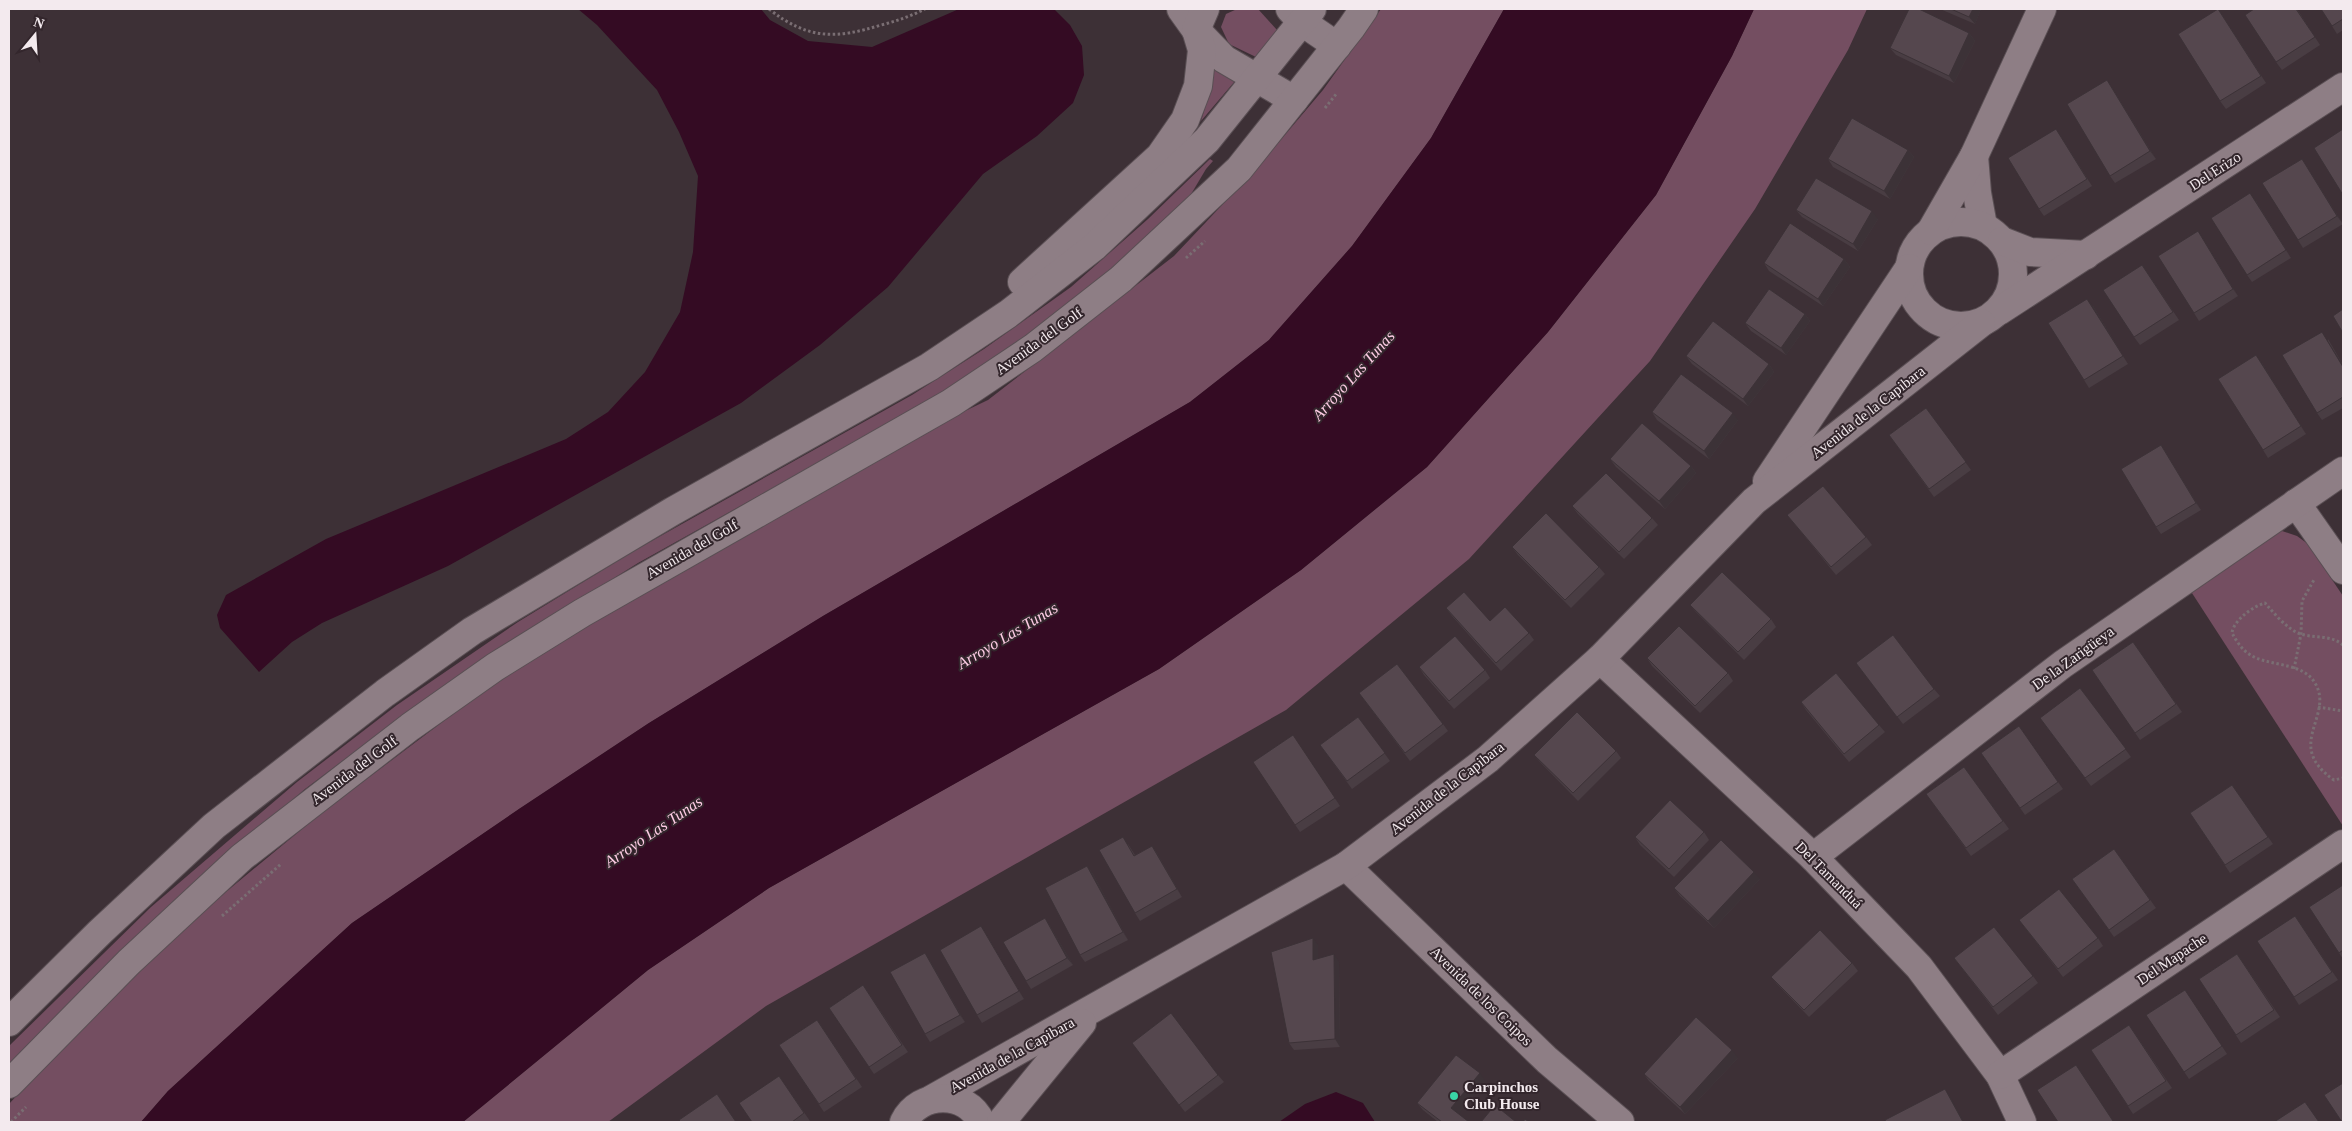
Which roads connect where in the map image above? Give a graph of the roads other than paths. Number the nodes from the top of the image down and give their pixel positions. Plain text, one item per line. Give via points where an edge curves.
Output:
1 (1364, 9) edge
2 (2042, 9) edge
3 (1301, 13) edge
4 (1194, 16) edge
5 (1336, 46) junction
6 (1258, 77) junction
7 (2343, 87) edge
8 (1294, 100) junction
9 (1974, 156) junction
10 (1931, 231) junction
11 (1993, 234) junction
12 (2086, 255) junction
13 (1909, 268) junction
14 (1990, 317) junction
15 (929, 367) junction
16 (2343, 471) edge
17 (1754, 502) junction
18 (2296, 502) junction
19 (2339, 564) edge
20 (1600, 659) junction
21 (2343, 844) edge
22 (1813, 857) junction
23 (1346, 866) junction
24 (1092, 1010) junction
25 (9, 1022) edge
26 (2000, 1075) junction
27 (9, 1084) edge
28 (932, 1099) junction
29 (904, 1121) edge
30 (981, 1122) edge
31 (1001, 1122) edge
32 (1620, 1122) edge
33 (2022, 1122) edge

1 - 5 street, Avenida del Golf
2 - 9 street, Avenida de la Capibara
3 - 5 street
3 - 6 street
4 - 6 street via 1224,58
4 - 15 street via 1202,50 1198,86 1185,120 1160,156
5 - 8 street, Avenida del Golf
6 - 8 street
6 - 15 street via 1207,140 1094,247 1008,314
7 - 12 street, Del Erizo
8 - 27 street, Avenida del Golf via 1239,169 1121,279 1033,348 951,403 694,548 511,657 328,789 242,857 129,962
9 - 10 street, Avenida de la Capibara
9 - 11 street, Avenida de la Capibara via 1977,193
10 - 11 street via 1948,224 1966,222
10 - 13 street, Avenida de la Capibara via 1912,254
11 - 12 street via 2030,252
11 - 14 street, Avenida de la Capibara via 2010,254 2014,269 2008,299
12 - 14 street, Del Erizo
13 - 14 street, Avenida de la Capibara via 1910,286 1916,302 1929,316 1945,325 1963,327
13 - 17 street, Avenida de la Capibara
14 - 17 street, Avenida de la Capibara
15 - 25 street via 665,516 472,631 384,693 214,826
16 - 18 street, De la Zarigüeya
17 - 20 street, Avenida de la Capibara
18 - 19 street
18 - 22 street, De la Zarigüeya via 2063,664
20 - 22 street, Del Tamanduá
20 - 23 street, Avenida de la Capibara via 1488,759
21 - 26 street, Del Mapache
22 - 26 street, Del Tamanduá via 1919,967
23 - 24 street, Avenida de la Capibara
23 - 32 street, Avenida de los Coipos via 1547,1060
24 - 28 street, Avenida de la Capibara
24 - 31 street, Avenida de la Capibara
26 - 33 street, Del Tamanduá
28 - 29 street, Avenida de la Capibara via 914,1109
28 - 30 street, Avenida de la Capibara via 958,1101 970,1107

